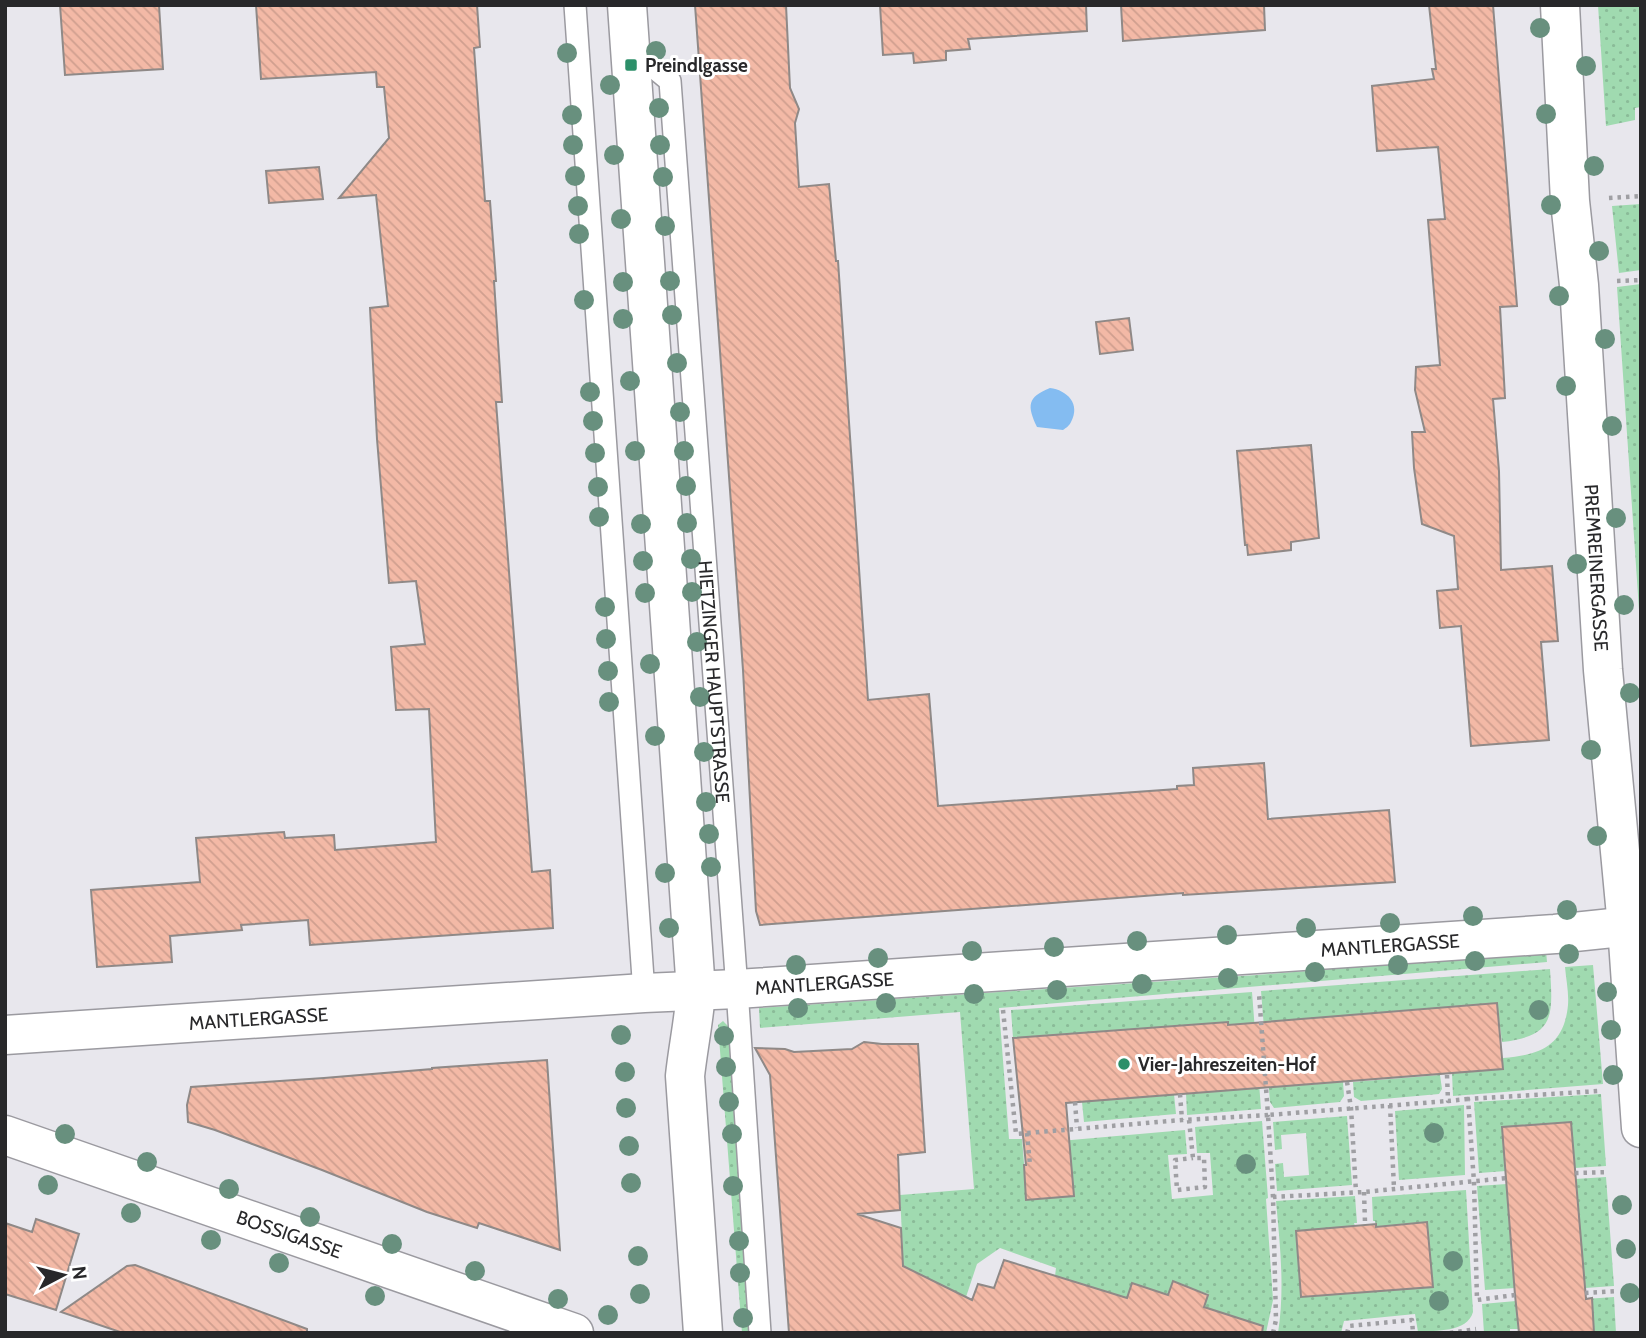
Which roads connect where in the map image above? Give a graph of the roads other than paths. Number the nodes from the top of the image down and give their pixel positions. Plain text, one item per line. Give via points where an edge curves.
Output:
1 (575, 5) edge
2 (627, 5) edge
3 (1560, 5) edge
4 (631, 49) junction
5 (1634, 925) edge
6 (737, 989) junction
7 (696, 991) junction
8 (644, 993) junction
9 (5, 1035) edge
10 (1641, 1128) edge
11 (5, 1136) edge
12 (574, 1333) edge
13 (703, 1333) edge
14 (760, 1333) edge

1 - 8 lane
2 - 4 street, HIETZINGER HAUPTSTRASSE
3 - 5 street, PREMREINERGASSE via 1603,670
4 - 6 lane, HIETZINGER HAUPTSTRASSE via 670,81
4 - 7 street, HIETZINGER HAUPTSTRASSE
5 - 6 street, MANTLERGASSE
5 - 10 street, PREMREINERGASSE
6 - 7 street, MANTLERGASSE
6 - 14 lane, HIETZINGER HAUPTSTRASSE
7 - 8 street, MANTLERGASSE
7 - 13 street, HIETZINGER HAUPTSTRASSE via 685,1076
8 - 9 street, MANTLERGASSE
11 - 12 street, BOSSIGASSE

